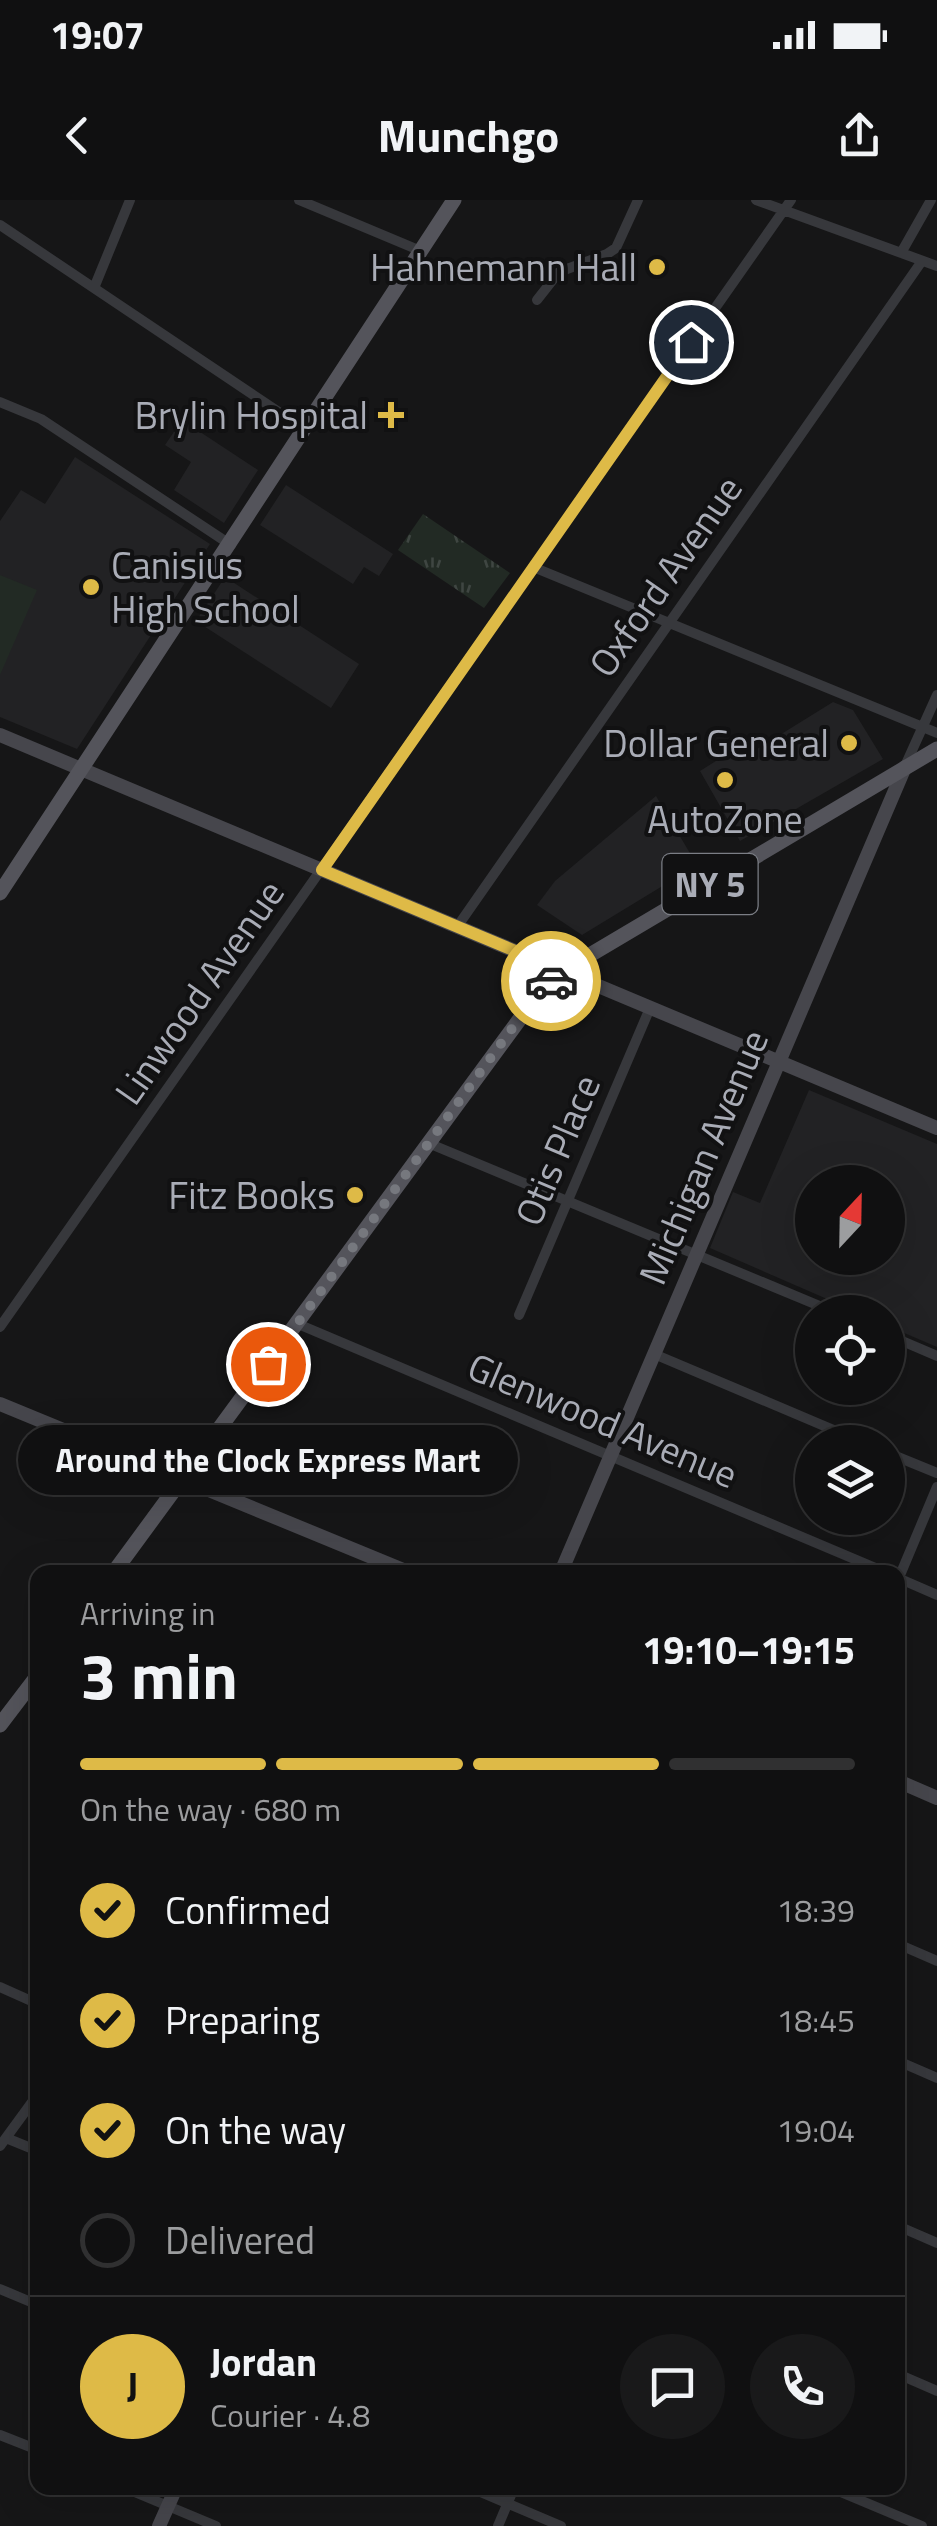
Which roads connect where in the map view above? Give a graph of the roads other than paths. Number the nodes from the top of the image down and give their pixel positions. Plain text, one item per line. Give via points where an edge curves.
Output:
1 (130, 200) edge
2 (299, 200) edge
3 (454, 200) edge
4 (638, 200) edge
5 (756, 200) edge
6 (930, 200) edge
7 (787, 205) edge
8 (0, 225) edge
9 (421, 251) junction
10 (901, 253) junction
11 (922, 261) junction
12 (937, 266) edge
13 (94, 288) junction
14 (538, 300) dead end
15 (0, 402) edge
16 (304, 429) junction
17 (230, 545) junction
18 (532, 567) junction
19 (669, 623) junction
20 (937, 695) edge
21 (924, 727) junction
22 (937, 733) edge
23 (0, 736) edge
24 (937, 749) edge
25 (905, 767) junction
26 (82, 770) junction
27 (322, 870) junction
28 (0, 892) edge
29 (457, 927) junction
30 (563, 971) junction
31 (650, 1008) junction
32 (779, 1062) junction
33 (937, 1128) edge
34 (428, 1143) junction
35 (567, 1201) junction
36 (697, 1255) junction
37 (795, 1296) edge
38 (519, 1315) dead end
39 (298, 1324) junction
40 (0, 1327) edge
41 (905, 1342) edge
42 (654, 1354) junction
43 (937, 1356) edge
44 (0, 1404) edge
45 (822, 1425) edge
46 (611, 1456) junction
47 (905, 1460) edge
48 (937, 1474) edge
49 (184, 1479) junction
50 (937, 1487) edge
51 (119, 1565) edge
52 (391, 1565) edge
53 (564, 1565) edge
54 (868, 1565) edge
55 (904, 1565) edge
56 (905, 1582) edge
57 (937, 1594) edge
58 (30, 1694) edge
59 (0, 1725) edge
60 (905, 1784) edge
61 (937, 1798) edge
62 (905, 1947) edge
63 (937, 1961) edge
64 (0, 1987) edge
65 (30, 2000) edge
66 (905, 2064) edge
67 (937, 2078) edge
68 (30, 2105) edge
69 (3, 2142) edge
70 (30, 2150) edge
71 (905, 2229) edge
72 (937, 2243) edge
73 (0, 2289) edge
74 (30, 2302) edge
75 (905, 2377) edge
76 (937, 2391) edge
77 (0, 2434) edge
78 (30, 2447) edge
79 (142, 2495) edge
80 (173, 2495) edge
81 (487, 2495) edge
82 (511, 2495) edge
83 (848, 2495) edge
84 (507, 2503) junction
85 (168, 2506) junction
86 (159, 2526) edge
87 (216, 2526) edge
88 (498, 2526) edge
89 (561, 2526) edge
90 (922, 2526) edge

1 - 13 street
2 - 9 street
3 - 9 main road
4 - 14 street via 616,248 559,272
5 - 7 street
6 - 10 street
7 - 10 street
7 - 18 street, Linwood Avenue
8 - 13 street
9 - 16 main road
10 - 11 street
11 - 12 street
11 - 19 street, Oxford Avenue
13 - 16 street
15 - 17 street via 41,420
16 - 17 main road
17 - 26 main road
18 - 19 street
18 - 27 street, Linwood Avenue
19 - 21 street
19 - 29 street, Oxford Avenue
20 - 21 street
21 - 22 street
21 - 25 street
23 - 26 street
24 - 25 main road, NY 5
25 - 30 main road, NY 5
25 - 32 street, Michigan Avenue
26 - 27 street
26 - 28 main road
27 - 29 street
27 - 40 street, Linwood Avenue
29 - 30 street
30 - 31 street
30 - 34 main road, NY 5 via 544,986
31 - 32 street
31 - 35 street, Otis Place
32 - 33 street
32 - 36 street, Michigan Avenue
34 - 35 street
34 - 39 main road, NY 5
35 - 36 street
35 - 38 street, Otis Place
36 - 37 street
36 - 42 street, Michigan Avenue
39 - 46 street, Glenwood Avenue
39 - 49 main road, NY 5
41 - 43 street
42 - 45 street
42 - 46 street, Michigan Avenue
44 - 49 street
46 - 53 street, Michigan Avenue
46 - 54 street, Glenwood Avenue
47 - 48 street
49 - 51 main road, NY 5
49 - 52 street
50 - 55 street
56 - 57 street
58 - 59 main road
60 - 61 street
62 - 63 street
64 - 65 street
66 - 67 street
68 - 69 street
69 - 70 street
71 - 72 street
73 - 74 street
75 - 76 street
77 - 78 street
79 - 85 street
80 - 85 street
81 - 84 street
82 - 84 street
83 - 90 street
84 - 88 street
84 - 89 street
85 - 86 street
85 - 87 street

